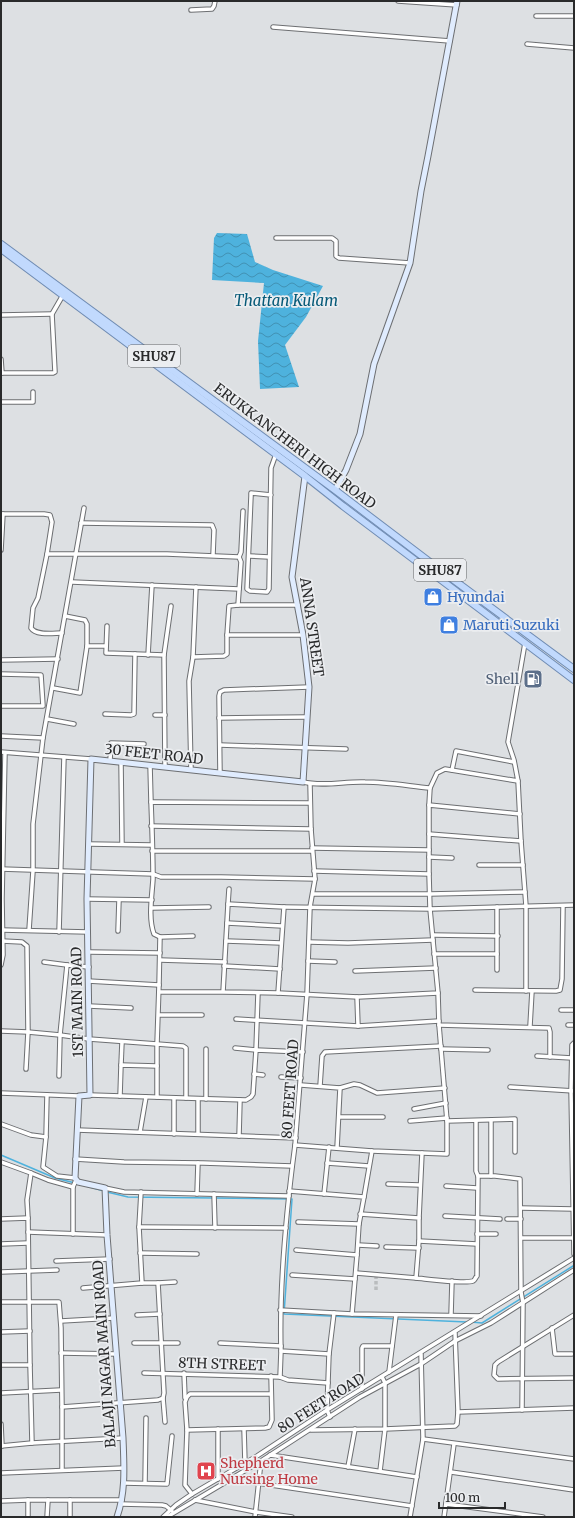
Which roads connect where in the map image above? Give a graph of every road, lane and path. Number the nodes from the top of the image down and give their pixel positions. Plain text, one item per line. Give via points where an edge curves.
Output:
1 (215, 1) edge
2 (398, 1) edge
3 (457, 3) edge
4 (191, 10) dead end
5 (536, 16) dead end
6 (574, 16) edge
7 (273, 27) dead end
8 (450, 41) junction
9 (527, 44) dead end
10 (574, 48) edge
11 (276, 238) dead end
12 (1, 244) edge
13 (1, 249) edge
14 (410, 263) junction
15 (63, 295) junction
16 (1, 314) edge
17 (52, 314) junction
18 (1, 359) edge
19 (2, 373) edge
20 (33, 392) dead end
21 (1, 402) edge
22 (276, 454) junction
23 (306, 476) junction
24 (335, 490) junction
25 (271, 495) junction
26 (84, 508) dead end
27 (243, 512) dead end
28 (2, 514) edge
29 (81, 523) junction
30 (1, 550) edge
31 (47, 554) junction
32 (75, 554) junction
33 (213, 555) junction
34 (248, 556) junction
35 (239, 557) junction
36 (269, 557) junction
37 (72, 582) junction
38 (152, 585) junction
39 (196, 587) junction
40 (239, 589) junction
41 (238, 605) junction
42 (171, 606) dead end
43 (298, 606) junction
44 (65, 616) junction
45 (107, 626) dead end
46 (62, 634) junction
47 (227, 635) junction
48 (303, 635) junction
49 (524, 643) junction
50 (87, 646) junction
51 (106, 646) junction
52 (135, 654) junction
53 (148, 655) junction
54 (164, 655) junction
55 (193, 657) junction
56 (58, 659) junction
57 (1, 660) edge
58 (574, 669) edge
59 (1, 674) edge
60 (574, 680) edge
61 (309, 687) junction
62 (52, 688) junction
63 (1, 706) edge
64 (105, 714) dead end
65 (155, 715) dead end
66 (165, 715) junction
67 (307, 717) junction
68 (219, 718) junction
69 (47, 719) junction
70 (74, 724) dead end
71 (1, 736) edge
72 (43, 738) junction
73 (110, 738) dead end
74 (111, 743) junction
75 (144, 744) dead end
76 (220, 745) junction
77 (304, 748) junction
78 (346, 749) dead end
79 (3, 752) edge
80 (41, 755) junction
81 (64, 757) junction
82 (91, 759) junction
83 (110, 761) junction
84 (121, 762) junction
85 (514, 762) junction
86 (150, 765) junction
87 (164, 767) junction
88 (191, 770) junction
89 (452, 770) junction
90 (220, 773) junction
91 (518, 781) junction
92 (303, 782) junction
93 (310, 784) junction
94 (430, 788) junction
95 (151, 802) junction
96 (310, 804) junction
97 (429, 805) junction
98 (520, 814) junction
99 (152, 826) junction
100 (311, 829) junction
101 (429, 834) junction
102 (2, 840) edge
103 (521, 841) junction
104 (89, 844) junction
105 (122, 844) junction
106 (152, 845) junction
107 (312, 850) junction
108 (429, 850) junction
109 (152, 851) junction
110 (429, 857) junction
111 (452, 858) dead end
112 (479, 865) dead end
113 (523, 865) junction
114 (2, 869) edge
115 (33, 870) junction
116 (60, 871) junction
117 (314, 871) junction
118 (89, 872) junction
119 (153, 874) junction
120 (429, 874) junction
121 (315, 879) junction
122 (229, 889) dead end
123 (525, 892) junction
124 (313, 894) junction
125 (430, 894) junction
126 (1, 899) edge
127 (88, 899) junction
128 (119, 900) junction
129 (152, 900) junction
130 (228, 904) junction
131 (574, 905) edge
132 (526, 906) junction
133 (564, 906) junction
134 (209, 907) dead end
135 (284, 907) junction
136 (310, 907) junction
137 (497, 907) junction
138 (152, 908) junction
139 (430, 909) junction
140 (227, 923) junction
141 (282, 926) junction
142 (2, 930) junction
143 (29, 930) junction
144 (118, 931) dead end
145 (59, 932) junction
146 (88, 932) junction
147 (433, 935) junction
148 (160, 936) junction
149 (193, 936) dead end
150 (498, 936) junction
151 (433, 940) junction
152 (2, 941) junction
153 (226, 941) junction
154 (309, 942) junction
155 (281, 944) junction
156 (2, 946) edge
157 (89, 952) junction
158 (160, 953) junction
159 (434, 954) junction
160 (497, 954) junction
161 (160, 960) junction
162 (308, 961) junction
163 (44, 962) dead end
164 (335, 962) dead end
165 (224, 964) junction
166 (1, 965) edge
167 (67, 965) junction
168 (89, 967) junction
169 (436, 968) junction
170 (280, 969) junction
171 (497, 970) dead end
172 (356, 971) dead end
173 (88, 981) junction
174 (159, 985) junction
175 (474, 990) dead end
176 (526, 990) junction
177 (532, 991) junction
178 (159, 992) junction
179 (223, 992) junction
180 (258, 992) junction
181 (278, 993) junction
182 (438, 993) junction
183 (307, 994) junction
184 (357, 997) junction
185 (89, 1006) junction
186 (131, 1008) dead end
187 (561, 1010) dead end
188 (574, 1010) edge
189 (158, 1015) junction
190 (202, 1015) dead end
191 (236, 1018) dead end
192 (257, 1019) junction
193 (305, 1023) junction
194 (439, 1023) junction
195 (568, 1025) dead end
196 (574, 1025) edge
197 (358, 1026) junction
198 (530, 1026) junction
199 (1, 1031) edge
200 (28, 1032) junction
201 (60, 1035) junction
202 (89, 1040) junction
203 (122, 1042) junction
204 (574, 1043) edge
205 (157, 1044) junction
206 (441, 1047) junction
207 (235, 1048) dead end
208 (206, 1049) dead end
209 (256, 1050) junction
210 (488, 1050) dead end
211 (303, 1052) junction
212 (537, 1056) dead end
213 (550, 1057) junction
214 (573, 1058) edge
215 (121, 1065) junction
216 (157, 1066) junction
217 (26, 1069) dead end
218 (254, 1074) junction
219 (263, 1075) dead end
220 (59, 1076) dead end
221 (281, 1077) dead end
222 (301, 1078) junction
223 (301, 1085) junction
224 (320, 1086) junction
225 (510, 1087) dead end
226 (340, 1088) junction
227 (445, 1088) junction
228 (572, 1091) edge
229 (1, 1093) edge
230 (47, 1094) junction
231 (90, 1095) junction
232 (79, 1096) junction
233 (120, 1096) junction
234 (146, 1097) junction
235 (157, 1098) junction
236 (174, 1098) junction
237 (186, 1098) junction
238 (198, 1099) junction
239 (206, 1099) junction
240 (240, 1100) junction
241 (446, 1103) junction
242 (414, 1109) dead end
243 (339, 1116) junction
244 (383, 1117) dead end
245 (447, 1120) junction
246 (476, 1120) junction
247 (491, 1120) junction
248 (410, 1121) dead end
249 (573, 1123) edge
250 (1, 1124) edge
251 (77, 1130) junction
252 (140, 1132) junction
253 (174, 1134) junction
254 (198, 1134) junction
255 (239, 1136) junction
256 (46, 1137) junction
257 (296, 1138) junction
258 (295, 1145) junction
259 (329, 1147) junction
260 (337, 1148) junction
261 (372, 1151) junction
262 (516, 1152) dead end
263 (422, 1153) junction
264 (75, 1159) junction
265 (1, 1162) edge
266 (198, 1163) junction
267 (327, 1163) junction
268 (292, 1166) junction
269 (369, 1166) junction
270 (32, 1173) junction
271 (573, 1175) edge
272 (478, 1176) junction
273 (491, 1176) junction
274 (75, 1183) junction
275 (388, 1184) dead end
276 (420, 1185) junction
277 (446, 1186) dead end
278 (478, 1188) junction
279 (105, 1191) junction
280 (289, 1191) junction
281 (141, 1193) junction
282 (196, 1194) junction
283 (324, 1194) junction
284 (214, 1196) junction
285 (364, 1197) junction
286 (289, 1198) junction
287 (573, 1203) edge
288 (521, 1208) junction
289 (573, 1209) junction
290 (360, 1214) junction
291 (445, 1216) dead end
292 (28, 1218) junction
293 (419, 1218) junction
294 (477, 1218) junction
295 (1, 1219) edge
296 (500, 1219) dead end
297 (507, 1219) dead end
298 (521, 1219) junction
299 (298, 1222) dead end
300 (359, 1224) junction
301 (138, 1227) junction
302 (215, 1228) junction
303 (286, 1228) junction
304 (28, 1232) junction
305 (73, 1234) junction
306 (477, 1234) junction
307 (496, 1234) dead end
308 (107, 1235) junction
309 (521, 1238) junction
310 (573, 1238) junction
311 (419, 1241) junction
312 (28, 1243) junction
313 (1, 1244) edge
314 (477, 1244) junction
315 (358, 1245) junction
316 (377, 1246) dead end
317 (386, 1247) dead end
318 (419, 1248) junction
319 (296, 1250) dead end
320 (140, 1253) junction
321 (197, 1254) dead end
322 (357, 1255) junction
323 (110, 1259) junction
324 (573, 1259) edge
325 (56, 1261) dead end
326 (56, 1270) dead end
327 (574, 1270) edge
328 (1, 1272) edge
329 (29, 1272) junction
330 (356, 1273) junction
331 (292, 1274) dead end
332 (416, 1278) junction
333 (355, 1279) junction
334 (452, 1281) junction
335 (175, 1282) dead end
336 (142, 1283) junction
337 (158, 1283) junction
338 (112, 1286) junction
339 (83, 1288) dead end
340 (521, 1294) junction
341 (30, 1301) junction
342 (1, 1302) edge
343 (522, 1302) junction
344 (281, 1310) junction
345 (160, 1314) junction
346 (334, 1314) junction
347 (352, 1314) junction
348 (574, 1314) edge
349 (137, 1315) dead end
350 (451, 1315) junction
351 (395, 1317) junction
352 (479, 1317) junction
353 (114, 1318) junction
354 (61, 1321) junction
355 (552, 1328) junction
356 (30, 1331) junction
357 (1, 1332) edge
358 (455, 1332) junction
359 (455, 1341) junction
360 (161, 1342) junction
361 (134, 1343) dead end
362 (178, 1343) dead end
363 (220, 1343) dead end
364 (392, 1346) junction
365 (521, 1348) junction
366 (281, 1349) junction
367 (61, 1353) junction
368 (116, 1354) junction
369 (329, 1354) junction
370 (421, 1354) junction
371 (572, 1354) dead end
372 (421, 1364) junction
373 (1, 1365) edge
374 (30, 1365) junction
375 (389, 1372) junction
376 (144, 1373) dead end
377 (162, 1373) junction
378 (184, 1373) junction
379 (271, 1376) junction
380 (280, 1377) junction
381 (382, 1377) junction
382 (574, 1378) edge
383 (522, 1379) junction
384 (328, 1383) junction
385 (385, 1383) junction
386 (362, 1389) junction
387 (61, 1390) junction
388 (30, 1392) junction
389 (1, 1393) edge
390 (271, 1394) junction
391 (163, 1398) junction
392 (185, 1399) junction
393 (120, 1402) junction
394 (62, 1407) junction
395 (574, 1408) edge
396 (327, 1410) junction
397 (522, 1410) junction
398 (458, 1412) junction
399 (330, 1417) junction
400 (146, 1418) dead end
401 (165, 1422) dead end
402 (1, 1424) edge
403 (422, 1428) junction
404 (218, 1429) junction
405 (244, 1429) junction
406 (355, 1429) junction
407 (385, 1429) junction
408 (187, 1430) junction
409 (310, 1430) junction
410 (172, 1436) dead end
411 (123, 1438) junction
412 (423, 1439) junction
413 (62, 1441) junction
414 (32, 1443) junction
415 (454, 1444) junction
416 (2, 1446) edge
417 (270, 1455) junction
418 (574, 1459) edge
419 (261, 1461) junction
420 (245, 1463) junction
421 (348, 1467) junction
422 (124, 1468) junction
423 (62, 1470) junction
424 (380, 1472) junction
425 (451, 1472) junction
426 (1, 1473) edge
427 (417, 1477) junction
428 (218, 1479) junction
429 (230, 1480) junction
430 (124, 1483) junction
431 (145, 1483) junction
432 (258, 1484) junction
433 (574, 1490) edge
434 (192, 1494) junction
435 (28, 1500) junction
436 (48, 1500) junction
437 (70, 1500) junction
438 (195, 1500) junction
439 (1, 1502) edge
440 (121, 1502) junction
441 (446, 1504) junction
442 (412, 1506) junction
443 (173, 1512) junction
444 (255, 1515) edge
445 (28, 1517) edge
446 (47, 1517) edge
447 (70, 1517) edge
448 (117, 1517) edge
449 (165, 1517) edge
450 (292, 1517) edge
451 (410, 1517) edge
452 (444, 1517) edge
453 (543, 1517) edge

1 - 4 street via 212,9
2 - 3 street
3 - 8 main road
5 - 6 street
7 - 8 street
8 - 14 main road
9 - 10 street
11 - 14 street via 332,238 336,241 338,258
12 - 24 main road, ERUKKANCHERI HIGH ROAD / SHU87
13 - 15 main road, SHU87
14 - 24 main road via 374,364 360,434
15 - 17 street
15 - 22 main road, SHU87
16 - 17 street
17 - 19 street via 55,372
18 - 19 street
20 - 21 street via 33,402
22 - 23 main road, SHU87
22 - 25 street via 271,468
23 - 43 main road, ANNA STREET via 292,577
23 - 49 main road, SHU87
24 - 58 main road, ERUKKANCHERI HIGH ROAD / SHU87
25 - 34 street via 252,493
25 - 36 street
26 - 29 street
27 - 35 street
28 - 30 street
28 - 31 street via 50,516 52,522
29 - 32 street
29 - 33 street via 212,525
31 - 32 street
31 - 46 street via 31,628 36,633
32 - 33 street
32 - 37 street
33 - 35 street
34 - 36 street
34 - 36 street via 247,589 267,592
35 - 40 street
37 - 38 street
37 - 44 street
38 - 39 street
38 - 53 street
39 - 40 street
39 - 55 street
40 - 41 street
41 - 43 street
41 - 47 street via 229,606
42 - 54 street
43 - 48 main road, ANNA STREET
44 - 46 street
44 - 50 street via 85,620
45 - 51 street
46 - 56 street
47 - 48 street
47 - 55 street via 227,654 224,656
48 - 61 main road, ANNA STREET
49 - 60 main road, SHU87
49 - 85 street via 508,742
50 - 51 street
50 - 62 street via 80,693
51 - 52 street via 106,653
52 - 53 street
52 - 64 street via 134,714
53 - 54 street
54 - 66 street
55 - 88 street via 189,680
56 - 57 street
56 - 62 street
59 - 63 street via 41,675 43,706
61 - 67 main road, ANNA STREET
61 - 68 street via 224,690 219,696
62 - 69 street
65 - 66 street
66 - 87 street
67 - 68 street
67 - 77 main road, ANNA STREET
68 - 76 street
69 - 70 street
69 - 72 street
71 - 72 street
72 - 80 street
73 - 74 street
74 - 75 street
74 - 83 street
76 - 77 street
76 - 90 street
77 - 78 street
77 - 92 main road, ANNA STREET
79 - 80 street, 30 FEET ROAD
79 - 102 street
80 - 81 street, 30 FEET ROAD
80 - 115 street via 33,824
81 - 82 street, 30 FEET ROAD
81 - 116 street
82 - 83 main road, 30 FEET ROAD
82 - 104 main road, 1ST MAIN ROAD
83 - 84 main road, 30 FEET ROAD
84 - 86 main road, 30 FEET ROAD
84 - 105 street
85 - 89 street via 456,751
85 - 91 street
86 - 87 main road, 30 FEET ROAD
86 - 95 street
87 - 88 main road, 30 FEET ROAD
88 - 90 main road, 30 FEET ROAD
89 - 91 street
89 - 94 street via 438,771
90 - 92 main road, 30 FEET ROAD
91 - 98 street
92 - 93 street
93 - 94 street via 364,781
93 - 96 street, 80 FEET ROAD
94 - 97 street
95 - 96 street
95 - 99 street
96 - 100 street, 80 FEET ROAD
97 - 98 street
97 - 101 street
98 - 103 street
99 - 100 street
99 - 106 street
100 - 107 street, 80 FEET ROAD
101 - 103 street
101 - 108 street
102 - 114 street
103 - 113 street
104 - 105 street
104 - 118 main road, 1ST MAIN ROAD
105 - 106 street
106 - 109 street
107 - 108 street
107 - 109 street
107 - 117 street, 80 FEET ROAD
108 - 110 street
109 - 119 street
110 - 111 street
110 - 120 street
112 - 113 street
113 - 123 street
114 - 115 street
114 - 126 street
115 - 116 street
115 - 143 street
116 - 118 street
116 - 145 street
117 - 120 street
117 - 121 street, 80 FEET ROAD
118 - 119 street
118 - 127 main road, 1ST MAIN ROAD
119 - 121 street via 161,878
119 - 129 street
120 - 125 street
121 - 124 street, 80 FEET ROAD
122 - 130 street
123 - 125 street
123 - 132 street
124 - 125 street
124 - 136 street, 80 FEET ROAD
125 - 139 street
126 - 142 street
127 - 128 street
127 - 146 main road, 1ST MAIN ROAD
128 - 129 street
128 - 144 street
129 - 138 street
130 - 135 street
130 - 140 street
131 - 133 street
132 - 133 street
132 - 137 street
132 - 176 street
133 - 177 street via 562,988 558,991
134 - 138 street
135 - 136 street
135 - 141 street
136 - 139 street
136 - 154 street, 80 FEET ROAD
137 - 139 street
137 - 150 street
138 - 148 street via 153,931
139 - 147 street
140 - 141 street
140 - 153 street
141 - 155 street
142 - 143 street
142 - 152 street
143 - 145 street
145 - 146 street
146 - 157 main road, 1ST MAIN ROAD
147 - 150 street
147 - 151 street
148 - 149 street
148 - 158 street
150 - 160 street
151 - 154 street
151 - 159 street
152 - 156 street
152 - 200 street via 22,942 27,946
153 - 155 street
153 - 165 street
154 - 162 street, 80 FEET ROAD
155 - 170 street
156 - 166 street
157 - 158 street
157 - 168 main road, 1ST MAIN ROAD
158 - 161 street
159 - 160 street
159 - 169 street
160 - 171 street
161 - 165 street
161 - 174 street
162 - 164 street
162 - 183 street, 80 FEET ROAD
163 - 167 street
165 - 170 street
165 - 179 street
167 - 168 street
167 - 201 street
168 - 173 main road, 1ST MAIN ROAD
169 - 172 street
169 - 182 street
170 - 181 street
173 - 174 street
173 - 185 main road, 1ST MAIN ROAD
174 - 178 street
175 - 176 street
176 - 177 street
177 - 198 street
178 - 179 street
178 - 189 street
179 - 180 street
180 - 181 street
180 - 192 street
181 - 183 street
182 - 184 street
182 - 194 street
183 - 184 street
183 - 193 street, 80 FEET ROAD
184 - 197 street
185 - 186 street
185 - 202 main road, 1ST MAIN ROAD
187 - 188 street
189 - 190 street
189 - 205 street
191 - 192 street
192 - 193 street
192 - 209 street
193 - 197 street
193 - 211 street, 80 FEET ROAD
194 - 197 street
194 - 198 street
194 - 206 street
195 - 196 street
198 - 213 street via 548,1028
199 - 200 street
200 - 201 street
200 - 217 street
201 - 202 street
201 - 220 street
202 - 203 street
202 - 231 main road, 1ST MAIN ROAD
203 - 205 street
203 - 215 street
204 - 214 street, 80 FEET ROAD
205 - 216 street
205 - 237 street via 186,1048
206 - 210 street
206 - 224 street via 325,1052 322,1056
206 - 227 street
207 - 209 street
208 - 239 street
209 - 211 street
209 - 218 street
211 - 222 street, 80 FEET ROAD
212 - 213 street
213 - 214 street
214 - 228 street, 80 FEET ROAD
215 - 216 street
215 - 233 street
216 - 235 street
218 - 219 street
218 - 240 street via 253,1094 246,1100
221 - 222 street
222 - 223 street, 80 FEET ROAD
223 - 224 street
223 - 257 street, 80 FEET ROAD
224 - 226 street
225 - 228 street
226 - 227 street via 354,1084 377,1093
226 - 243 street
227 - 241 street
228 - 249 street, 80 FEET ROAD
229 - 230 street
230 - 232 street
230 - 256 street
231 - 232 main road
231 - 233 street
232 - 251 main road
233 - 234 street
234 - 235 street
234 - 252 street
235 - 236 street
236 - 237 street
236 - 253 street
237 - 238 street
238 - 239 street
238 - 254 street
239 - 240 street
240 - 255 street
241 - 242 street
241 - 245 street
243 - 244 street
243 - 260 street
245 - 246 street
245 - 248 street
245 - 263 street, 80 FEET ROAD via 447,1154
246 - 247 street
246 - 272 street
247 - 262 street via 515,1119
247 - 273 street
249 - 271 street, 80 FEET ROAD
250 - 256 street via 31,1135
251 - 252 street
251 - 264 main road
252 - 253 street
253 - 254 street
254 - 255 street
255 - 257 street
256 - 274 street via 43,1167
257 - 258 street, 80 FEET ROAD
258 - 259 street, 80 FEET ROAD
258 - 268 street
259 - 260 street, 80 FEET ROAD
259 - 267 street
260 - 261 street, 80 FEET ROAD
261 - 263 street, 80 FEET ROAD
261 - 269 street
263 - 276 street
264 - 266 street
264 - 274 main road
265 - 270 street
266 - 268 street
266 - 282 street
267 - 269 street
267 - 283 street
268 - 280 street
269 - 285 street
270 - 274 street via 48,1180
270 - 292 street via 27,1200
271 - 287 street, 80 FEET ROAD
272 - 273 street
272 - 278 street
273 - 288 street via 520,1179
274 - 279 main road
274 - 305 street
275 - 276 street
276 - 293 street
277 - 278 street
278 - 294 street
279 - 281 street
279 - 308 main road, BALAJI NAGAR MAIN ROAD
280 - 283 street
280 - 286 street
281 - 282 street
281 - 301 street
282 - 284 street
283 - 285 street
284 - 286 street
284 - 302 street
285 - 290 street
286 - 303 street
287 - 289 street, 80 FEET ROAD
288 - 289 street
288 - 298 street
289 - 310 street, 80 FEET ROAD
290 - 293 street
290 - 300 street
291 - 294 street
292 - 295 street
292 - 304 street
293 - 311 street
294 - 296 street
294 - 306 street
297 - 298 street
298 - 309 street
299 - 300 street
300 - 315 street
301 - 302 street
301 - 320 street
302 - 303 street
303 - 344 street
304 - 305 street
304 - 312 street
305 - 308 street
306 - 307 street
306 - 314 street
308 - 323 main road, BALAJI NAGAR MAIN ROAD
309 - 310 street
309 - 340 street
310 - 324 street, 80 FEET ROAD
311 - 314 street
311 - 318 street
312 - 313 street
312 - 329 street
314 - 334 street via 477,1276 474,1280
315 - 316 street
315 - 322 street
317 - 318 street
318 - 332 street
319 - 322 street
320 - 321 street
320 - 336 street
322 - 330 street
323 - 325 street
323 - 338 main road, BALAJI NAGAR MAIN ROAD
324 - 340 street, 80 FEET ROAD
326 - 329 street
327 - 343 street, 80 FEET ROAD
328 - 329 street
329 - 341 street
330 - 332 street
330 - 333 street
331 - 333 street
332 - 334 street
333 - 347 street
334 - 350 street
335 - 337 street
336 - 337 street
336 - 338 street
337 - 345 street
338 - 339 street
338 - 353 main road, BALAJI NAGAR MAIN ROAD
340 - 343 street
340 - 352 street, 80 FEET ROAD
341 - 342 street
341 - 354 street via 59,1302
341 - 356 street
343 - 359 street, 80 FEET ROAD via 480,1329
343 - 365 street
344 - 346 street
344 - 366 street
345 - 349 street
345 - 360 street
346 - 347 street
346 - 369 street
347 - 351 street
348 - 355 street
350 - 351 street
350 - 352 street
351 - 364 street
352 - 358 street, 80 FEET ROAD
353 - 354 street
353 - 368 main road, BALAJI NAGAR MAIN ROAD
354 - 367 street
355 - 365 street
355 - 371 street via 555,1354
356 - 357 street
356 - 374 street
358 - 359 street
358 - 370 street, 80 FEET ROAD
359 - 372 street, 80 FEET ROAD
359 - 398 street
360 - 361 street
360 - 362 street
360 - 377 street
363 - 366 street
364 - 375 street
364 - 386 street via 363,1346
365 - 383 street
365 - 383 street via 498,1362 494,1375 498,1379
366 - 369 street
366 - 380 street
367 - 368 street
367 - 387 street
368 - 393 main road, BALAJI NAGAR MAIN ROAD
369 - 384 street
370 - 372 street
370 - 375 street, 80 FEET ROAD
372 - 385 street, 80 FEET ROAD
372 - 403 street
373 - 374 street
374 - 388 street
375 - 381 street, 80 FEET ROAD
376 - 377 street, 8TH STREET
377 - 378 street, 8TH STREET
377 - 391 street
378 - 379 street, 8TH STREET
378 - 392 street
379 - 380 street, 8TH STREET
379 - 390 street
380 - 384 street, 8TH STREET via 291,1381
381 - 385 street
381 - 386 street, 80 FEET ROAD
382 - 383 street
383 - 397 street
384 - 396 street
385 - 399 street, 80 FEET ROAD
385 - 407 street
386 - 396 street, 80 FEET ROAD
387 - 388 street
387 - 394 street
388 - 389 street
388 - 414 street
390 - 392 street via 190,1394
390 - 405 street via 271,1425 265,1428
391 - 393 street
391 - 401 street
392 - 408 street
393 - 394 street
393 - 411 main road, BALAJI NAGAR MAIN ROAD
394 - 413 street
395 - 397 street
396 - 399 street
396 - 420 street, 80 FEET ROAD
397 - 398 street
398 - 403 street via 457,1424 452,1427
399 - 409 street, 80 FEET ROAD
400 - 431 street
402 - 416 street
403 - 407 street
403 - 412 street
404 - 405 street
404 - 408 street
404 - 428 street
405 - 420 street
406 - 407 street
406 - 409 street
406 - 421 street
407 - 424 street
408 - 434 street via 186,1485
409 - 417 street, 80 FEET ROAD
410 - 431 street via 167,1484
411 - 413 street
411 - 422 main road, BALAJI NAGAR MAIN ROAD
412 - 415 street
412 - 427 street
413 - 414 street
413 - 423 street
414 - 416 street
415 - 418 street
415 - 425 street
417 - 419 street, 80 FEET ROAD
417 - 421 street
419 - 429 street, 80 FEET ROAD
419 - 432 street
420 - 428 street, 80 FEET ROAD
421 - 424 street
422 - 423 street
422 - 430 main road, BALAJI NAGAR MAIN ROAD
423 - 426 street
424 - 427 street
425 - 433 street
425 - 441 street
427 - 442 street
428 - 434 street, 80 FEET ROAD
429 - 432 street
429 - 438 street, 80 FEET ROAD
430 - 431 street
430 - 440 main road, BALAJI NAGAR MAIN ROAD
432 - 442 street
432 - 444 street
434 - 443 street, 80 FEET ROAD
435 - 436 street
435 - 439 street
435 - 445 street
436 - 437 street
436 - 446 street
437 - 440 street
437 - 447 street
438 - 443 street, 80 FEET ROAD
438 - 444 street
440 - 443 street via 162,1505
440 - 448 main road, BALAJI NAGAR MAIN ROAD
441 - 452 street
441 - 453 street
442 - 451 street
443 - 449 street, 80 FEET ROAD
444 - 450 street

